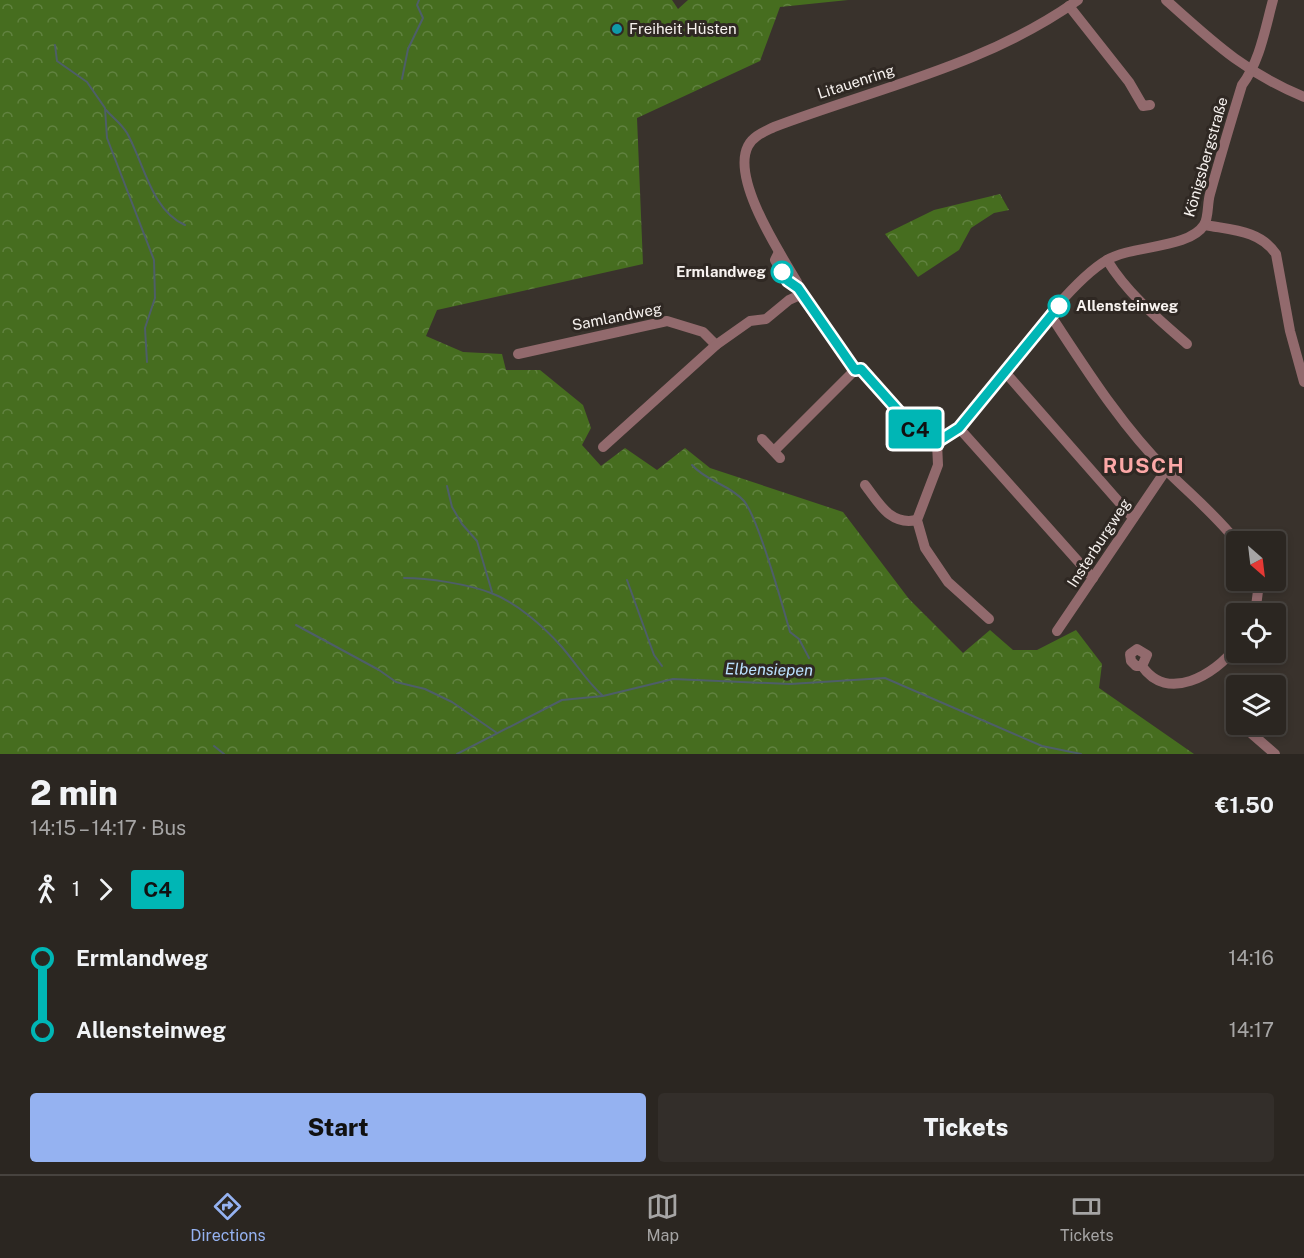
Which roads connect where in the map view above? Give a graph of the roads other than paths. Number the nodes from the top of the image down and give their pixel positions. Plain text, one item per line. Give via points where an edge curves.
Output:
1 (1166, 0) edge
2 (1273, 0) edge
3 (1073, 3) edge
4 (1251, 72) junction
5 (1304, 97) edge
6 (1150, 105) dead end
7 (1205, 225) junction
8 (1107, 260) junction
9 (799, 291) junction
10 (1051, 316) junction
11 (1187, 344) dead end
12 (716, 345) junction
13 (518, 354) dead end
14 (855, 370) junction
15 (1005, 372) junction
16 (1304, 382) edge
17 (959, 428) junction
18 (762, 439) dead end
19 (937, 442) junction
20 (603, 447) dead end
21 (1166, 470) junction
22 (865, 485) dead end
23 (1133, 518) junction
24 (917, 520) junction
25 (1228, 531) edge
26 (1094, 578) junction
27 (989, 619) dead end
28 (1057, 632) dead end
29 (1226, 658) edge
30 (1142, 666) dead end
31 (1253, 735) edge
32 (1275, 754) edge

1 - 4 street
2 - 4 street, Königsbergstraße
3 - 6 street via 1143,106
3 - 9 street, Litauenring via 1002,46 814,112 754,138 745,153 746,173 756,206 779,252 775,260
4 - 5 street
4 - 7 street, Königsbergstraße via 1242,85
7 - 8 street, Königsbergstraße via 1183,240
7 - 16 street via 1258,236 1270,244 1276,254
8 - 10 street, Königsbergstraße
8 - 11 street via 1120,281 1153,316
9 - 12 street via 766,319 750,321
9 - 14 street, Litauenring
10 - 15 street, Königsbergstraße
10 - 21 street via 1107,400
12 - 13 street, Samlandweg via 703,332 667,321
12 - 20 street
14 - 18 street via 777,455
14 - 19 street, Litauenring via 861,369 918,433
15 - 17 street, Königsbergstraße
15 - 23 street
17 - 19 street, Königsbergstraße
17 - 26 street
19 - 24 street via 938,465
21 - 23 street, Insterburgweg
21 - 25 street
22 - 24 street via 889,516 906,522
23 - 26 street, Insterburgweg
24 - 27 street via 925,548 940,572
26 - 28 street, Insterburgweg
29 - 30 street via 1216,668 1188,683 1163,683 1149,676
31 - 32 street

